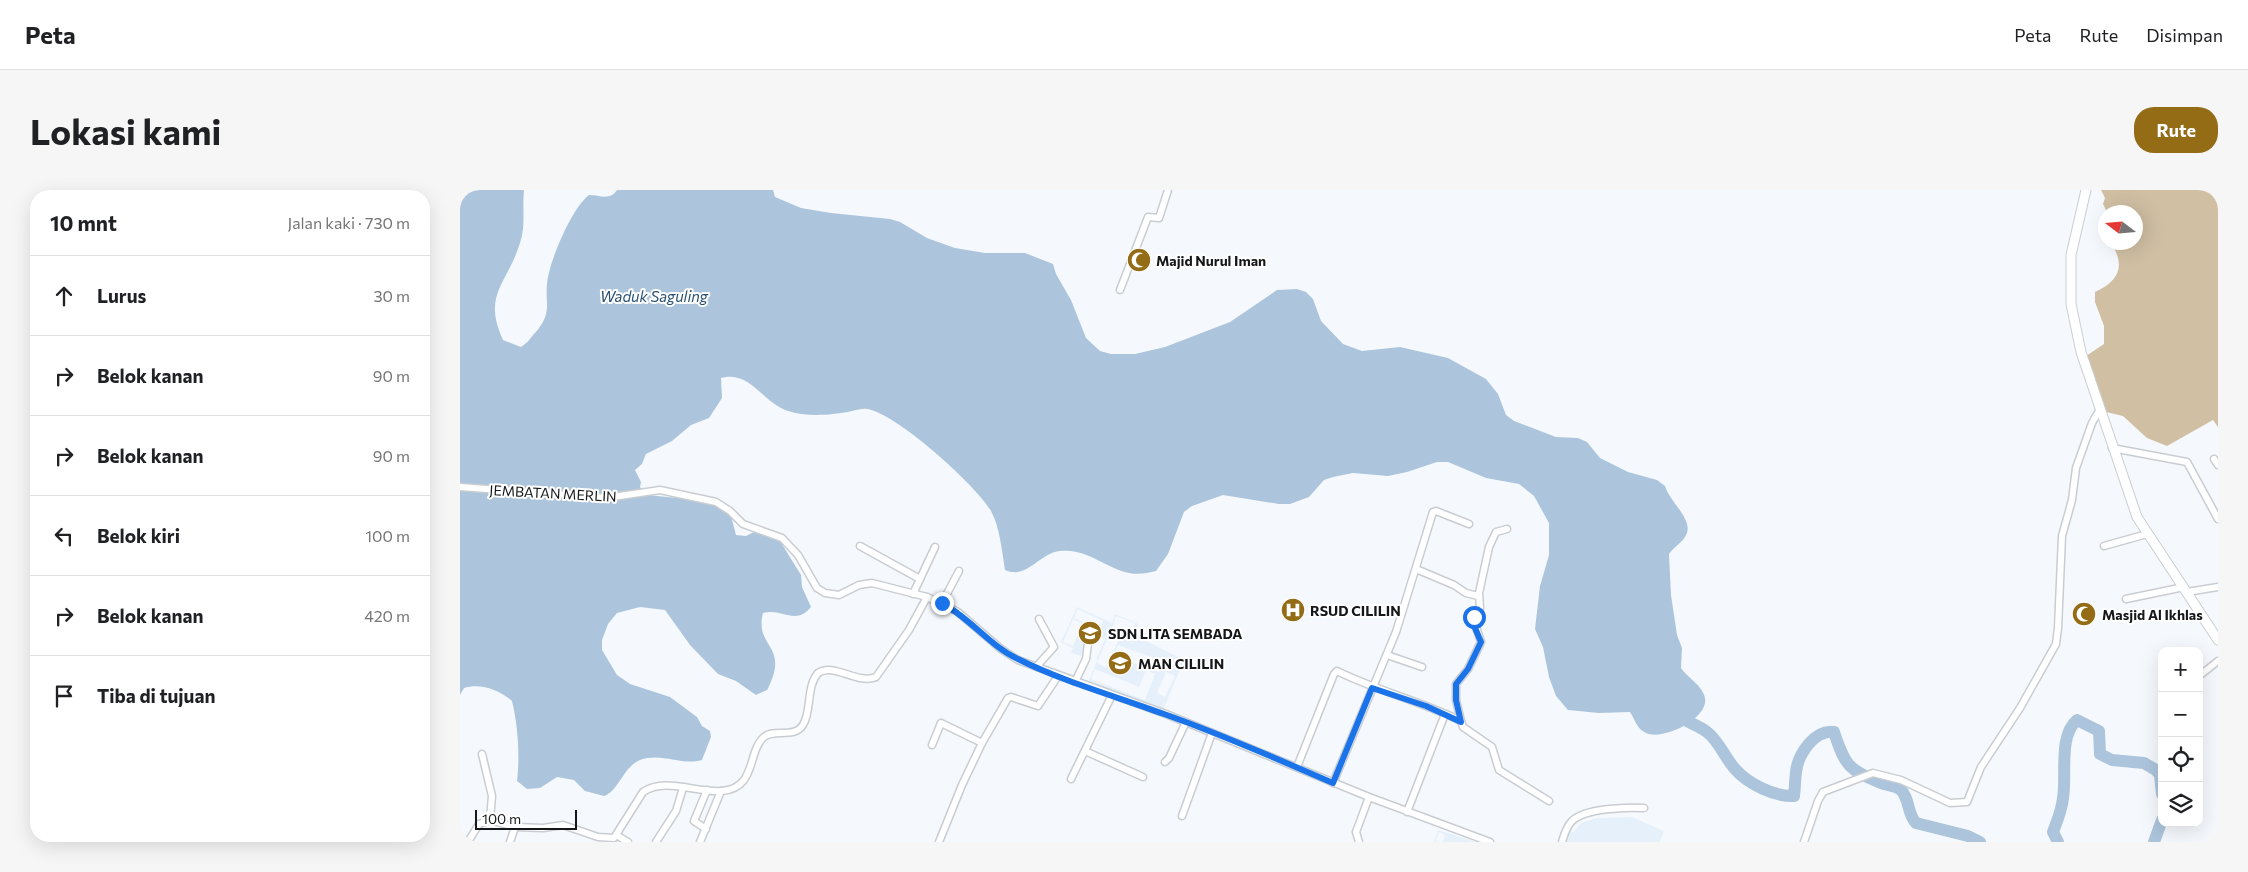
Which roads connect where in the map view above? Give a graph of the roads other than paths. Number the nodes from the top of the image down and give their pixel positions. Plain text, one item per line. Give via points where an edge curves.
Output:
1 (1168, 190) edge
2 (2086, 190) edge
3 (1120, 290) dead end
4 (2100, 409) junction
5 (2112, 448) junction
6 (460, 488) edge
7 (2218, 519) edge
8 (1469, 524) dead end
9 (1507, 529) dead end
10 (2147, 534) junction
11 (860, 546) dead end
12 (2104, 546) dead end
13 (935, 547) dead end
14 (1416, 569) junction
15 (959, 571) dead end
16 (920, 579) junction
17 (2218, 587) edge
18 (2185, 590) junction
19 (913, 594) junction
20 (1478, 596) junction
21 (927, 597) junction
22 (2126, 599) dead end
23 (942, 603) junction
24 (1039, 619) dead end
25 (1090, 628) dead end
26 (2218, 640) edge
27 (1387, 655) junction
28 (2218, 660) edge
29 (1036, 667) junction
30 (1422, 667) dead end
31 (2203, 673) edge
32 (1058, 676) junction
33 (1076, 682) junction
34 (1372, 688) junction
35 (1112, 695) junction
36 (1445, 714) junction
37 (1186, 722) junction
38 (1461, 722) junction
39 (1212, 733) junction
40 (982, 744) junction
41 (932, 745) dead end
42 (1085, 751) junction
43 (482, 754) dead end
44 (1165, 762) dead end
45 (1297, 767) junction
46 (1143, 777) dead end
47 (1071, 779) dead end
48 (1333, 783) junction
49 (683, 788) junction
50 (707, 790) junction
51 (721, 791) junction
52 (1370, 798) junction
53 (1549, 801) dead end
54 (1644, 808) dead end
55 (1407, 812) junction
56 (1182, 816) dead end
57 (490, 820) junction
58 (515, 827) junction
59 (706, 828) junction
60 (618, 836) junction
61 (468, 842) edge
62 (510, 842) edge
63 (628, 842) edge
64 (656, 842) edge
65 (700, 842) edge
66 (939, 842) edge
67 (1359, 842) edge
68 (1490, 842) edge
69 (1562, 842) edge
70 (1804, 842) edge

1 - 3 street via 1159,218 1148,217 1145,220
2 - 4 main road via 2071,255 2071,304 2081,352
4 - 5 main road
4 - 70 street via 2076,468 2072,500 2062,536 2056,644 2020,708 1981,767 1969,798 1962,803 1950,803 1901,780 1873,773 1823,792
5 - 7 street via 2187,462
5 - 10 main road via 2129,497
6 - 19 street, JEMBATAN MERLIN via 597,497 660,490 675,492 716,502 743,524 774,533 790,544 817,588 830,595 872,583
8 - 14 street via 1434,511 1426,528
9 - 20 street via 1494,534
10 - 12 street
10 - 18 main road
11 - 16 street
13 - 16 street
14 - 20 street via 1454,585 1466,594
14 - 27 street
15 - 23 street
16 - 19 street
17 - 18 street
18 - 22 street
18 - 26 main road
19 - 21 street, JEMBATAN MERLIN
20 - 38 street via 1480,608 1474,621 1481,642 1468,669 1456,684
21 - 23 street, JEMBATAN MERLIN
21 - 51 street via 909,630 876,677 863,679 827,670 818,673 803,724 791,733 765,735 741,784
23 - 29 street, JEMBATAN MERLIN via 967,618 1008,654
24 - 29 street via 1054,647
25 - 33 street via 1086,659
27 - 30 street
27 - 34 street
28 - 31 street
29 - 32 street, JEMBATAN MERLIN
32 - 33 street, JEMBATAN MERLIN
32 - 40 street via 1038,706 1008,698
33 - 35 street, JEMBATAN MERLIN
34 - 36 street
34 - 45 street via 1335,672
34 - 48 street
35 - 37 street, JEMBATAN MERLIN
35 - 42 street
36 - 38 street
36 - 55 street
37 - 39 street, JEMBATAN MERLIN
37 - 44 street
38 - 53 street via 1463,727 1492,747 1499,770
39 - 45 street, JEMBATAN MERLIN
39 - 56 street
40 - 41 street via 941,723
40 - 66 street
42 - 46 street
42 - 47 street
43 - 57 street via 492,796
45 - 48 street, JEMBATAN MERLIN
48 - 52 street, JEMBATAN MERLIN
49 - 50 street
49 - 60 street via 656,785 643,792
49 - 64 street via 676,811
50 - 51 street
50 - 59 street via 694,821
51 - 59 street
52 - 55 street, JEMBATAN MERLIN
52 - 67 street via 1356,832
54 - 69 street via 1607,809 1578,817 1570,822
55 - 68 street, JEMBATAN MERLIN
57 - 58 street
57 - 61 street via 479,824
58 - 60 street via 561,825 609,839
58 - 62 street
59 - 65 street
60 - 63 street

